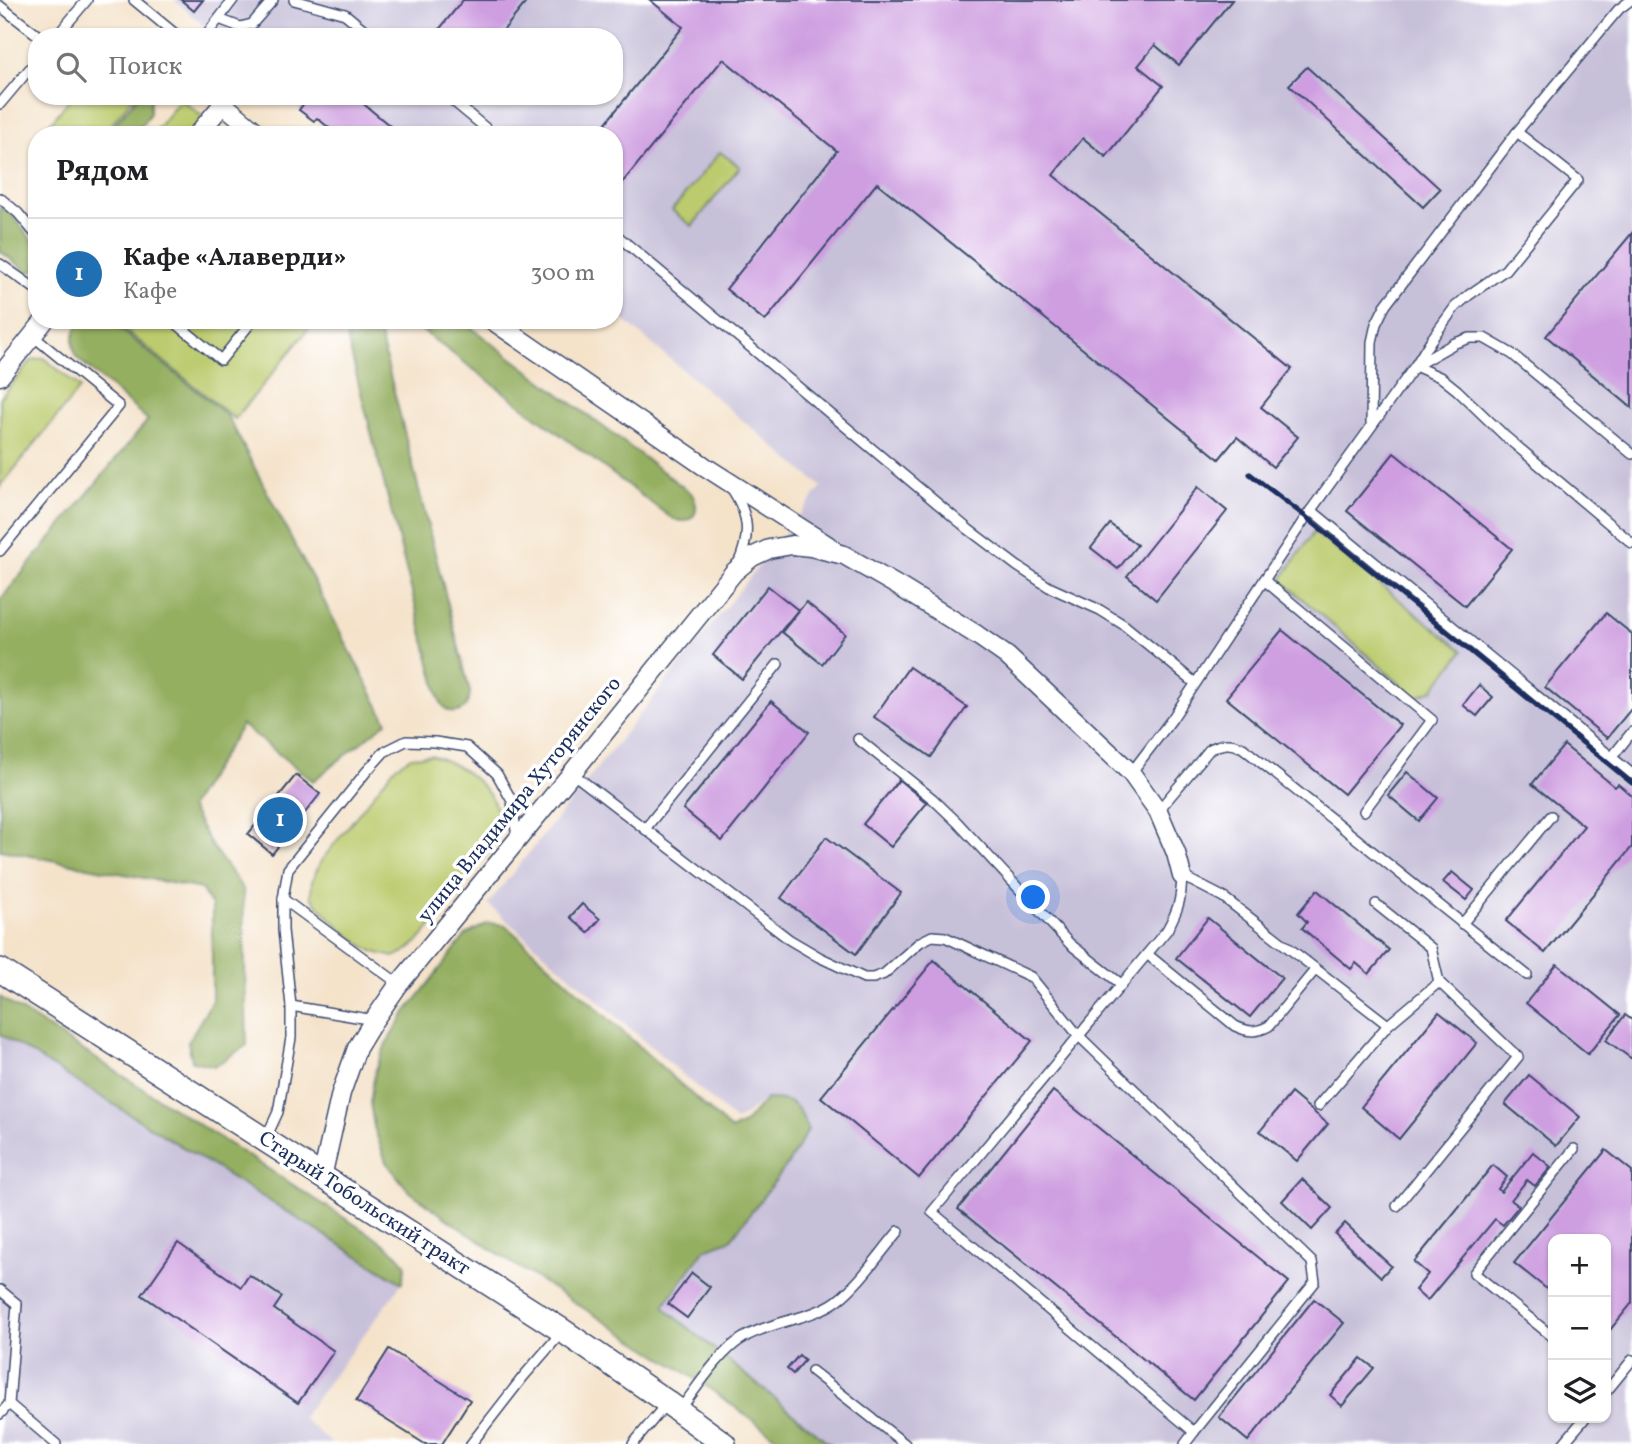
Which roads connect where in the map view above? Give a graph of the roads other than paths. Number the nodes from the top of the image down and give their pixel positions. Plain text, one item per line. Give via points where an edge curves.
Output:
1 (87, 0) edge
2 (134, 0) edge
3 (233, 0) edge
4 (273, 0) edge
5 (294, 0) edge
6 (1631, 0) edge
7 (0, 6) edge
8 (219, 19) junction
9 (28, 28) edge
10 (64, 28) edge
11 (168, 28) edge
12 (212, 28) edge
13 (362, 28) edge
14 (28, 71) edge
15 (0, 104) edge
16 (216, 105) edge
17 (225, 105) edge
18 (458, 105) edge
19 (203, 126) edge
20 (249, 126) edge
21 (483, 126) edge
22 (1517, 132) junction
23 (0, 198) edge
24 (28, 225) edge
25 (623, 240) edge
26 (0, 264) edge
27 (28, 284) edge
28 (38, 329) edge
29 (183, 329) edge
30 (245, 329) edge
31 (505, 329) edge
32 (33, 336) junction
33 (1415, 366) junction
34 (0, 376) edge
35 (1371, 426) junction
36 (1632, 454) edge
37 (726, 481) junction
38 (1311, 510) junction
39 (1632, 543) edge
40 (0, 551) edge
41 (844, 555) junction
42 (734, 572) junction
43 (1264, 580) junction
44 (778, 664) dead end
45 (1195, 683) junction
46 (1632, 732) edge
47 (858, 739) dead end
48 (1612, 757) junction
49 (572, 773) junction
50 (1131, 773) junction
51 (1632, 774) edge
52 (1158, 811) junction
53 (1364, 811) dead end
54 (1551, 816) dead end
55 (645, 829) junction
56 (518, 840) junction
57 (1182, 876) junction
58 (283, 899) junction
59 (1376, 904) dead end
60 (1462, 924) junction
61 (1147, 954) junction
62 (0, 970) edge
63 (1315, 970) junction
64 (1527, 975) dead end
65 (1438, 982) junction
66 (399, 984) junction
67 (1121, 984) junction
68 (291, 1006) junction
69 (374, 1020) junction
70 (1388, 1026) junction
71 (1078, 1035) junction
72 (1318, 1106) dead end
73 (265, 1140) junction
74 (1574, 1149) dead end
75 (322, 1177) junction
76 (1397, 1206) dead end
77 (899, 1231) dead end
78 (0, 1290) edge
79 (563, 1331) junction
80 (1548, 1333) edge
81 (1632, 1360) edge
82 (813, 1371) dead end
83 (1611, 1382) edge
84 (9, 1404) junction
85 (673, 1407) junction
86 (0, 1414) edge
87 (1581, 1423) edge
88 (1194, 1432) junction
89 (56, 1444) edge
90 (471, 1444) edge
91 (633, 1444) edge
92 (724, 1444) edge
93 (905, 1444) edge
94 (1185, 1444) edge
95 (1563, 1444) edge

1 - 10 lane
2 - 11 lane
3 - 8 lane
4 - 8 lane via 252,24 240,27
5 - 13 lane via 345,14
6 - 22 lane
7 - 9 lane
8 - 12 lane
14 - 15 lane
16 - 19 street
17 - 20 street
18 - 21 lane
22 - 33 lane via 1577,180 1505,270 1455,307
22 - 35 lane via 1376,324
23 - 24 lane
25 - 45 lane via 978,536 1048,587 1124,625
26 - 27 lane
28 - 32 street
29 - 30 lane via 220,359
31 - 37 street, улица Владимира Хуторянского
32 - 34 street
32 - 40 lane via 119,406
33 - 35 lane
33 - 36 lane via 1455,344 1484,338 1512,354
33 - 39 lane via 1457,390
35 - 38 lane
37 - 41 street, улица Владимира Хуторянского
37 - 42 lane via 742,505 746,521 743,553
38 - 43 lane
38 - 48 lane
41 - 42 street, улица Владимира Хуторянского via 792,545 769,549
41 - 50 street, улица Владимира Хуторянского via 1007,656
42 - 49 street, улица Владимира Хуторянского
43 - 45 lane
43 - 53 lane via 1432,720
44 - 55 lane
45 - 50 lane
46 - 48 lane
47 - 67 lane via 933,799 1070,944
48 - 51 lane
49 - 55 lane
49 - 56 street, улица Владимира Хуторянского
50 - 52 street, улица Владимира Хуторянского
52 - 57 street, улица Владимира Хуторянского
52 - 60 lane via 1210,749 1231,743
54 - 60 lane
55 - 71 lane via 819,957 873,978 884,974 919,942 945,937 1031,976
56 - 58 lane via 512,801 497,774 467,747 406,741 384,752 288,869
56 - 66 street, улица Владимира Хуторянского
57 - 61 lane via 1178,910
57 - 63 lane via 1223,897
58 - 66 lane
58 - 68 lane
59 - 65 lane via 1431,948
60 - 64 lane
61 - 63 lane via 1247,1031 1259,1032 1269,1026
61 - 67 lane
62 - 73 street, Старый Тобольский тракт
63 - 70 lane
65 - 70 lane
65 - 76 lane via 1518,1057
66 - 69 street, улица Владимира Хуторянского
67 - 71 lane
68 - 69 lane
68 - 73 lane via 291,1038 278,1112
69 - 75 street, улица Владимира Хуторянского via 357,1048 341,1093
70 - 72 lane
71 - 88 lane via 1312,1262 1315,1282
71 - 88 lane via 932,1212
73 - 75 street, Старый Тобольский тракт
74 - 80 lane via 1474,1273
75 - 79 street, Старый Тобольский тракт
77 - 85 lane via 837,1301 734,1344
78 - 84 lane via 17,1304
79 - 85 street, Старый Тобольский тракт
79 - 90 lane
81 - 83 lane
82 - 93 lane
84 - 86 lane
84 - 89 lane
85 - 91 lane
85 - 92 street, Старый Тобольский тракт
87 - 95 lane
88 - 94 lane

